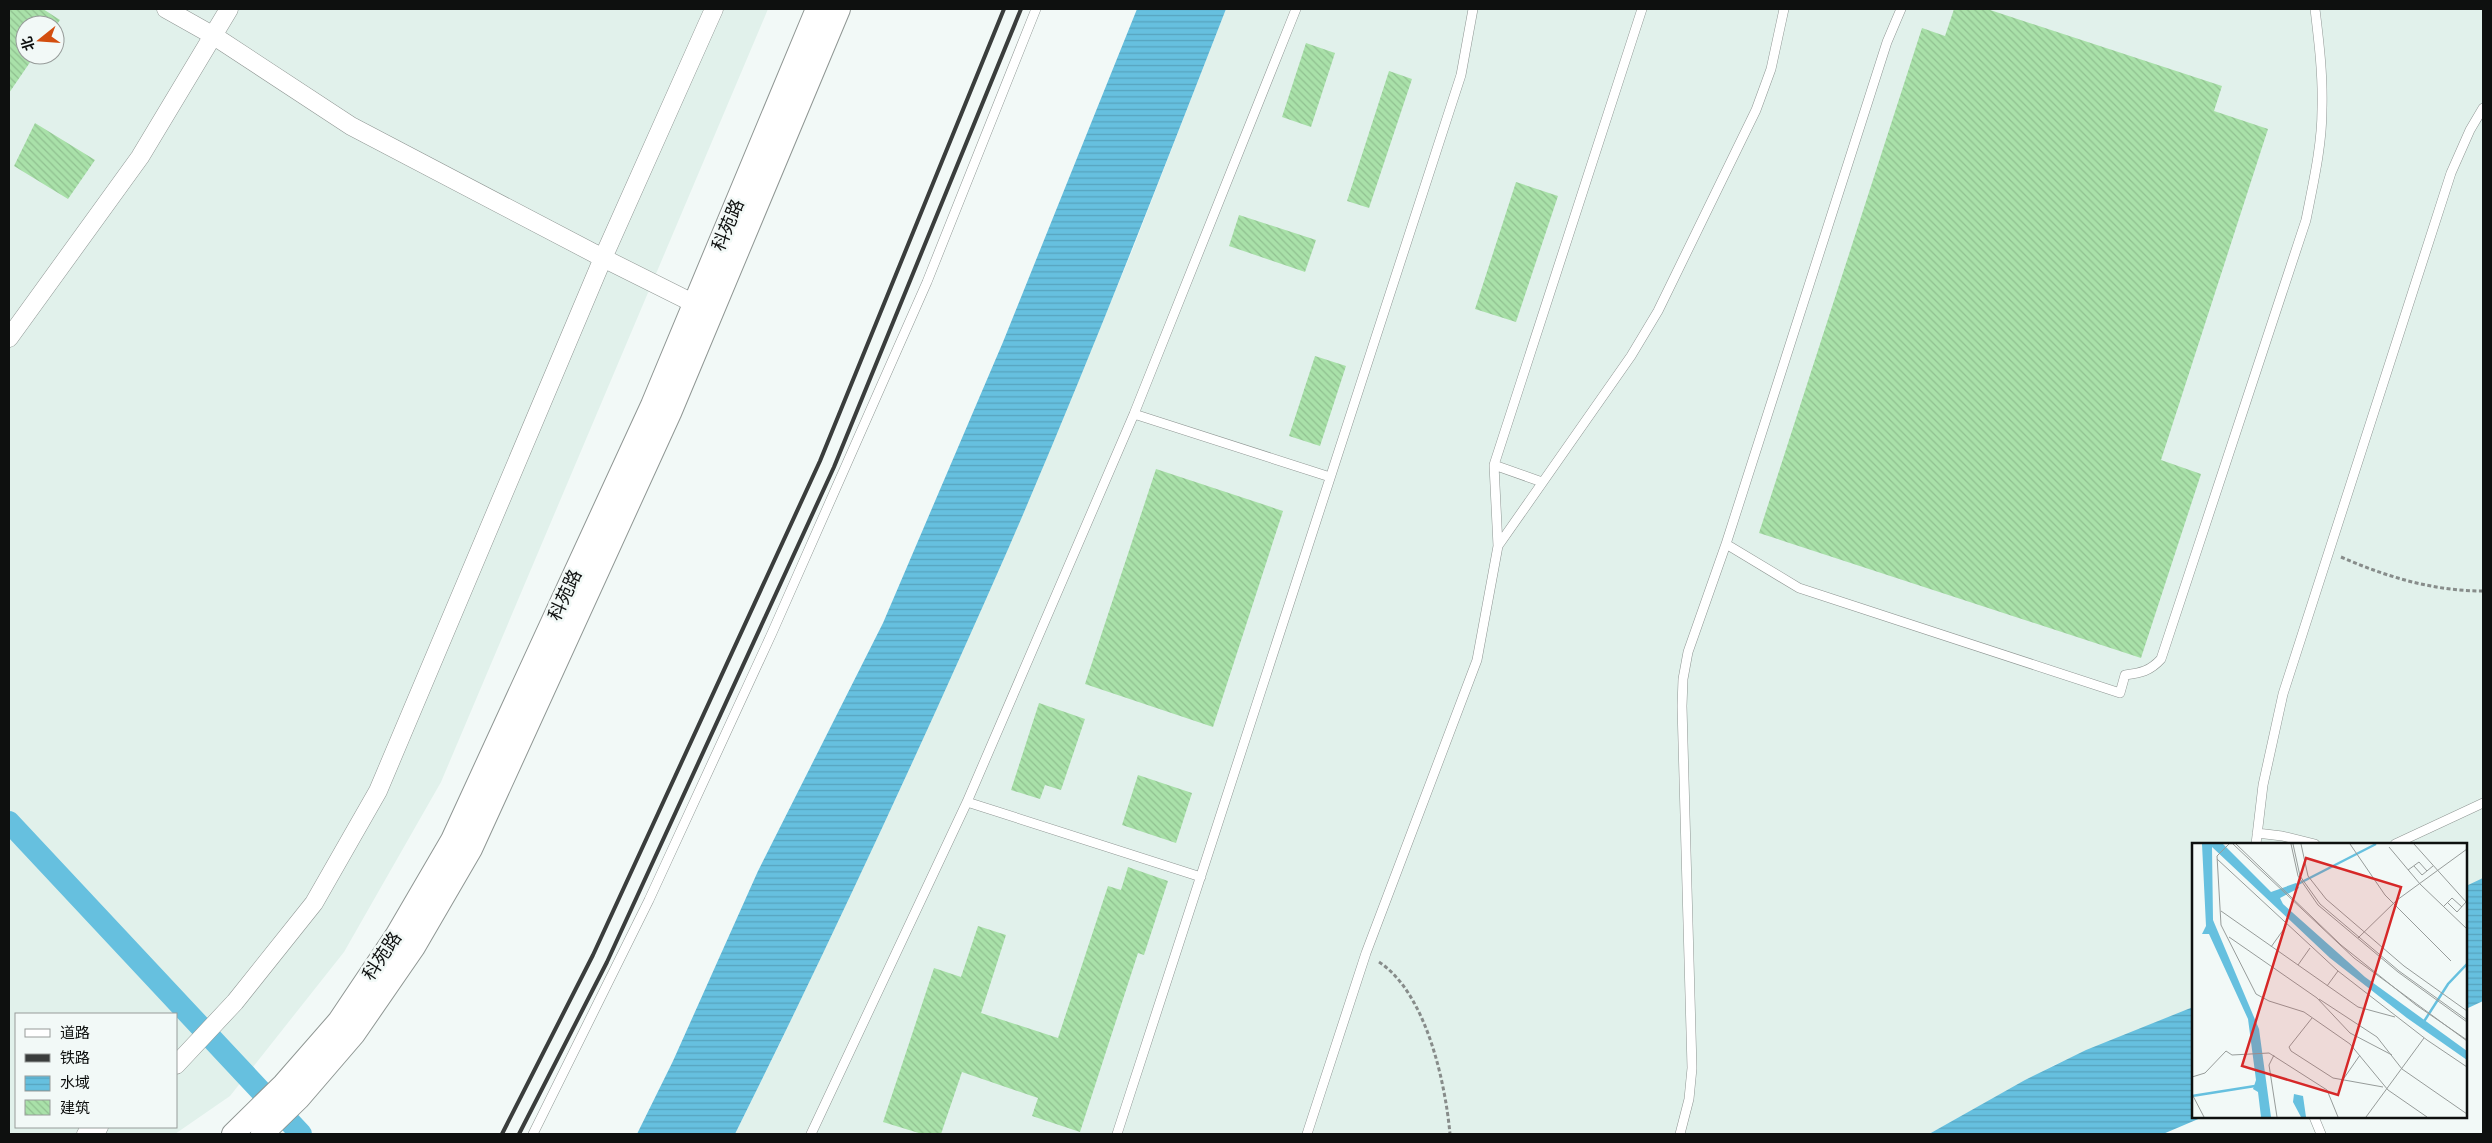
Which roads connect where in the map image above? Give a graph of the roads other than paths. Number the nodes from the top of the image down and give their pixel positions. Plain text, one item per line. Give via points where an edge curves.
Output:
1 (166, 9) edge
2 (229, 9) edge
3 (714, 9) edge
4 (817, 9) edge
5 (840, 9) edge
6 (1036, 9) edge
7 (1296, 9) edge
8 (1473, 9) edge
9 (1642, 9) edge
10 (1784, 9) edge
11 (1901, 9) edge
12 (2315, 9) edge
13 (214, 36) junction
14 (2483, 108) edge
15 (603, 258) junction
16 (704, 307) junction
17 (9, 338) edge
18 (1134, 414) junction
19 (1494, 465) junction
20 (1330, 477) junction
21 (1542, 482) junction
22 (1726, 544) junction
23 (1498, 546) junction
24 (967, 802) junction
25 (2483, 803) edge
26 (2257, 833) junction
27 (2256, 843) edge
28 (2311, 843) edge
29 (2397, 843) edge
30 (1200, 877) junction
31 (181, 1062) edge
32 (292, 1091) junction
33 (2314, 1118) edge
34 (97, 1128) edge
35 (237, 1130) edge
36 (86, 1134) edge
37 (262, 1134) edge
38 (533, 1134) edge
39 (811, 1134) edge
40 (1117, 1134) edge
41 (1307, 1134) edge
42 (1680, 1134) edge
43 (2321, 1134) edge

1 - 13 street
2 - 13 street
3 - 15 street
4 - 16 street, 科苑路
5 - 16 street, 科苑路
6 - 38 lane via 928,282 768,642 649,900
7 - 18 lane
8 - 20 lane via 1461,75
9 - 19 lane
10 - 21 lane via 1770,70 1756,110 1658,311 1631,356
11 - 22 lane via 1887,42
12 - 22 lane via 2322,111 2306,220 2160,658 2152,668 2140,674 2125,675 2120,693 1799,588
13 - 15 street via 351,126
13 - 17 street via 140,157
14 - 26 lane via 2451,174 2283,694 2273,733
15 - 16 street
15 - 31 street via 378,790 314,903 235,1002
16 - 32 street, 科苑路 via 670,413 471,849 414,947 354,1034
18 - 20 lane
18 - 24 lane
19 - 21 lane
19 - 23 lane
20 - 30 lane
21 - 23 lane
22 - 42 lane via 1688,652 1683,679 1692,1068
23 - 41 lane via 1477,660 1366,953
24 - 30 lane
24 - 39 lane
25 - 29 lane
26 - 27 lane
26 - 28 lane
30 - 40 lane
32 - 35 street, 科苑路
32 - 37 street, 科苑路
33 - 43 lane
34 - 36 street

